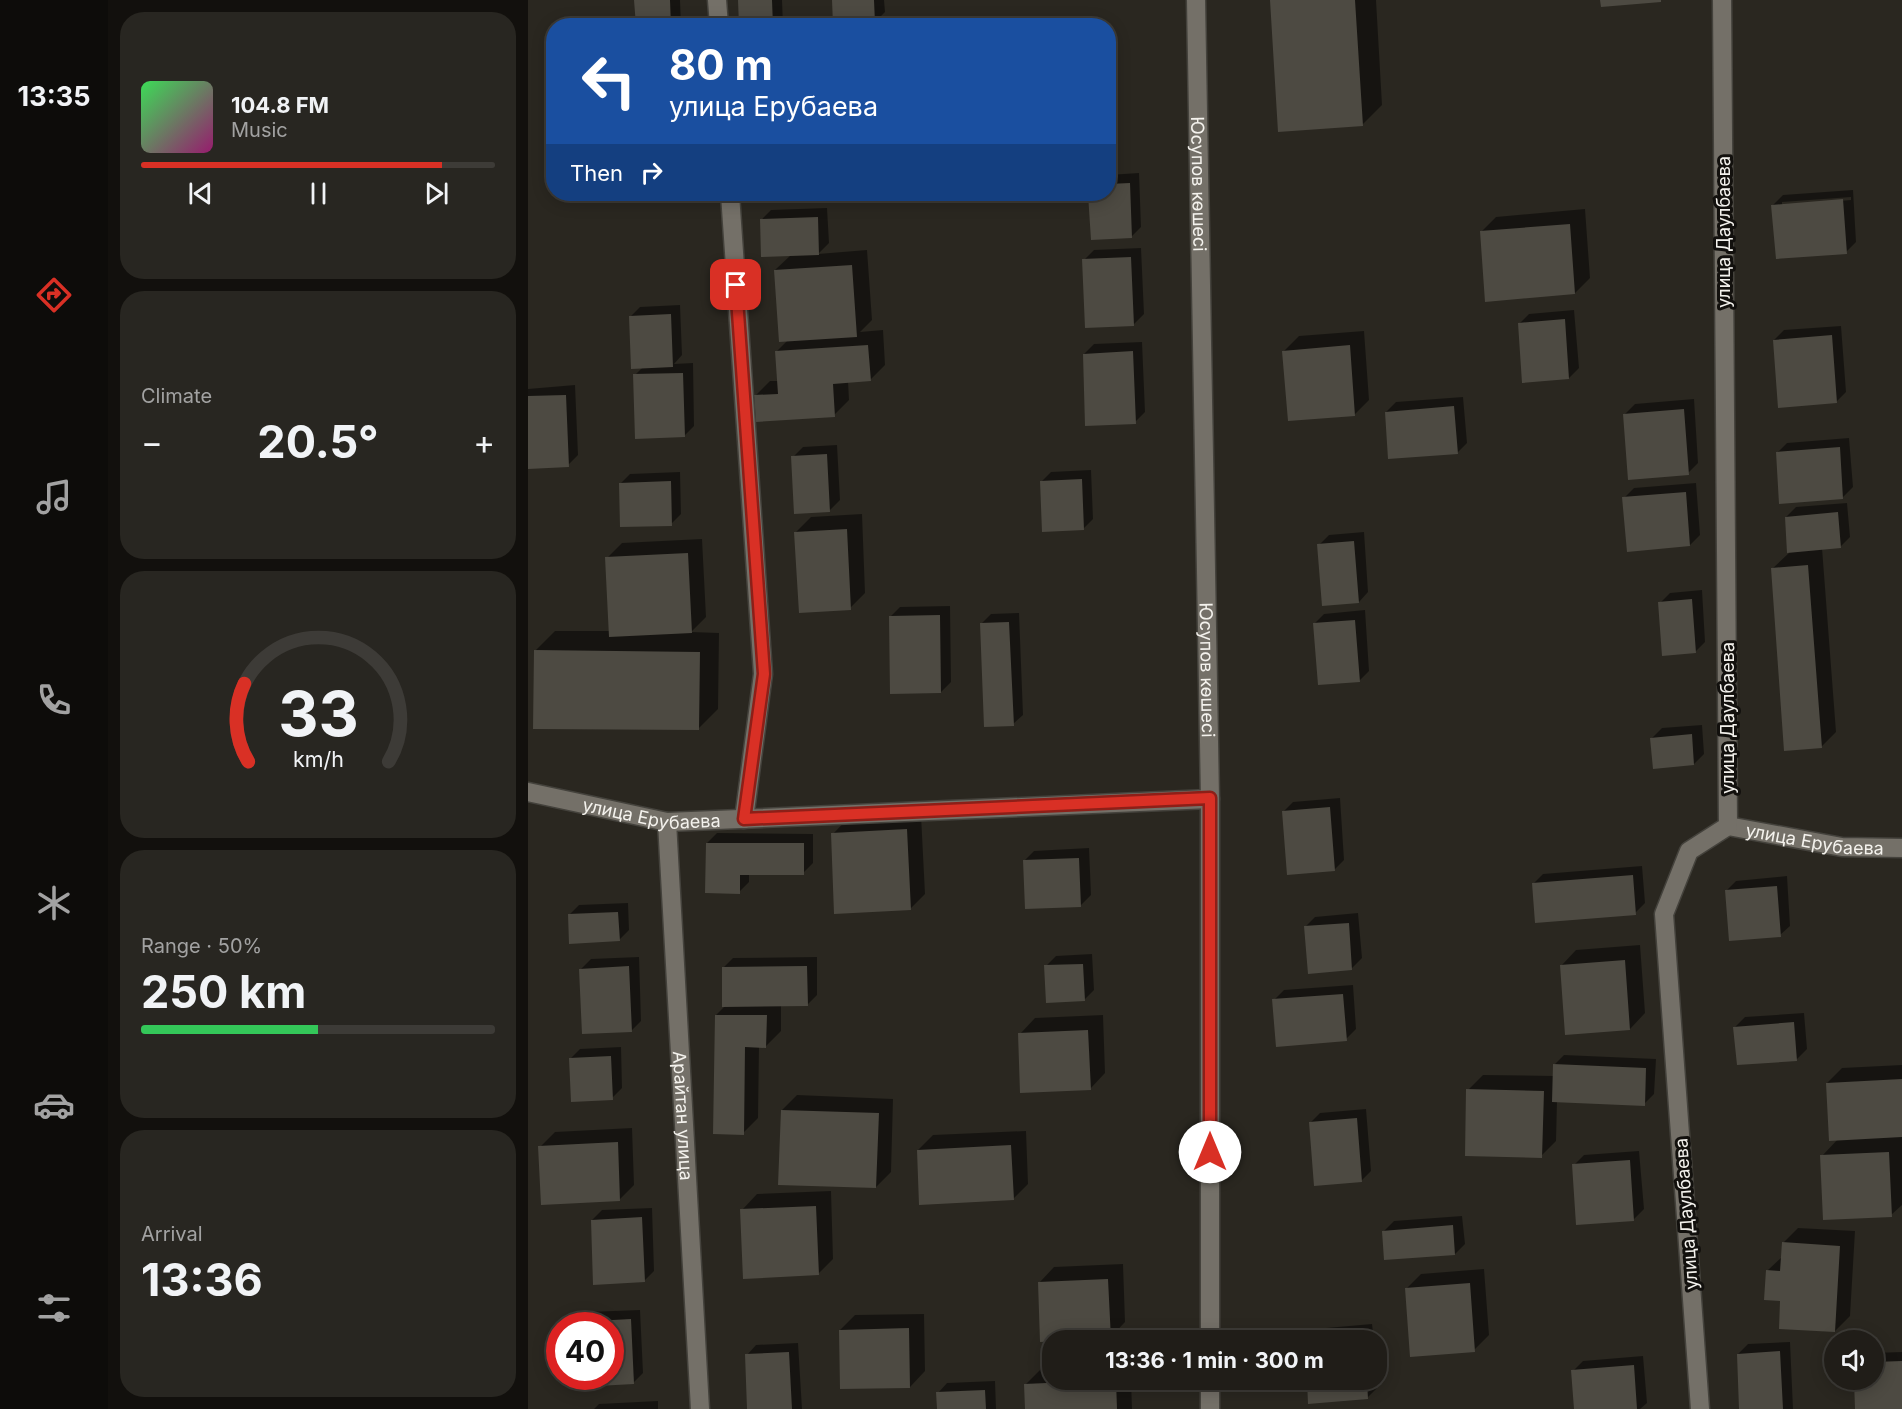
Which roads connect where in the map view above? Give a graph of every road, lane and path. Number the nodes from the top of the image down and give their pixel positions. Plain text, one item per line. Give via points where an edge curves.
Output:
1 (717, 0) edge
2 (1196, 0) edge
3 (1722, 0) edge
4 (718, 18) edge
5 (730, 201) edge
6 (528, 792) edge
7 (1210, 798) junction
8 (744, 819) junction
9 (667, 822) junction
10 (1728, 826) junction
11 (1902, 848) edge
12 (1210, 1330) edge
13 (1210, 1390) edge
14 (700, 1409) edge
15 (1210, 1409) edge
16 (1701, 1409) edge

1 - 4 street
2 - 7 street, Юсупов көшесі
3 - 10 street, улица Даулбаева
5 - 8 street via 764,674
6 - 9 street, улица Ерубаева
7 - 8 street, улица Ерубаева
7 - 12 street, Юсупов көшесі
8 - 9 street, улица Ерубаева
9 - 14 street, Арайтан улица
10 - 11 street, улица Ерубаева via 1842,847
10 - 16 street, улица Даулбаева via 1689,851 1664,914
13 - 15 street

